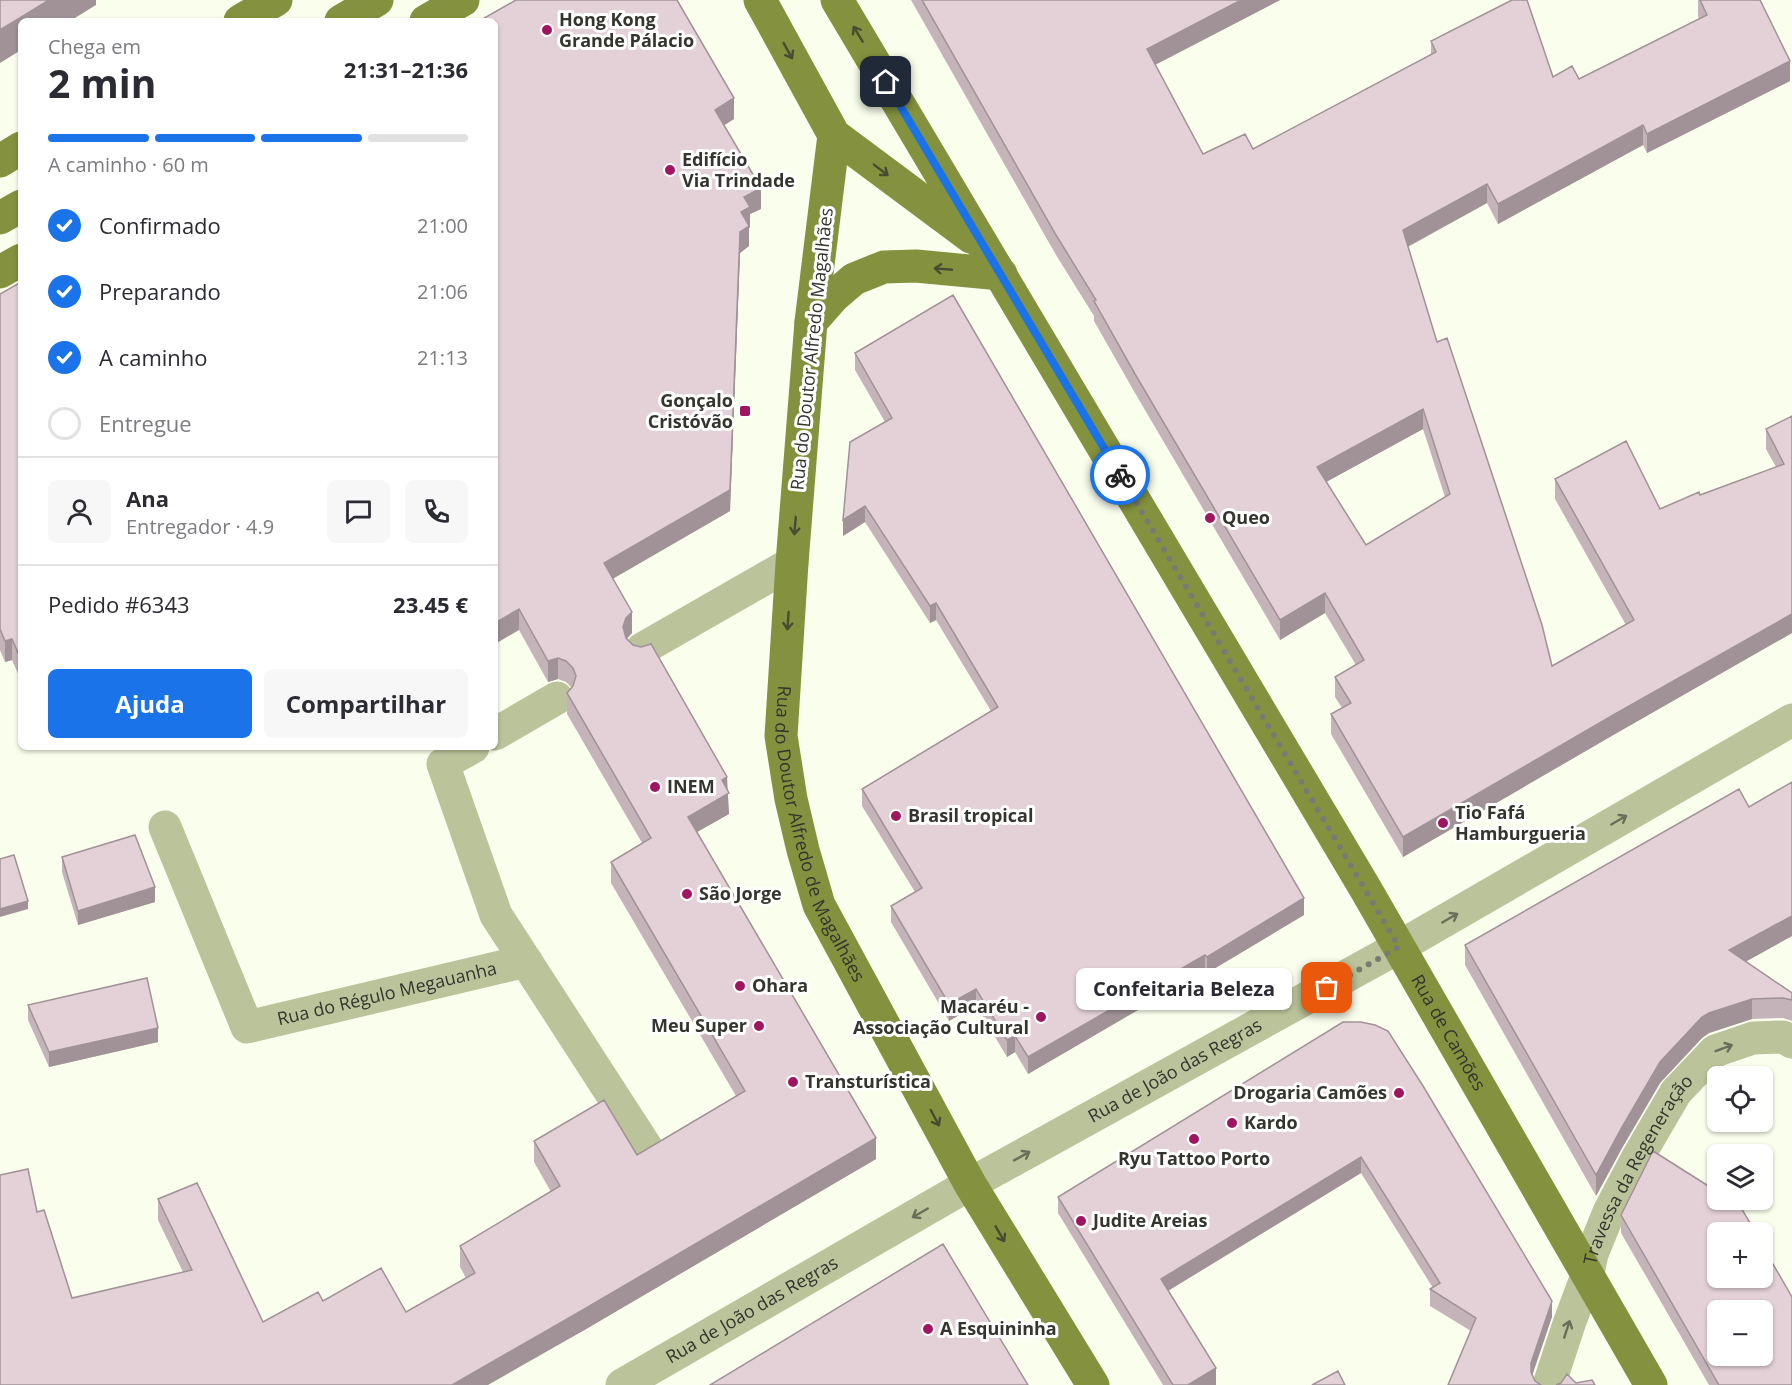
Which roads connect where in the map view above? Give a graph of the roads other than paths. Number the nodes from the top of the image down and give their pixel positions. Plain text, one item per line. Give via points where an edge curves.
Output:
1 (276, 0) edge
2 (377, 0) edge
3 (463, 0) edge
4 (759, 0) edge
5 (837, 0) edge
6 (245, 18) edge
7 (346, 18) edge
8 (431, 18) edge
9 (834, 135) junction
10 (18, 150) edge
11 (0, 161) edge
12 (18, 208) edge
13 (0, 218) edge
14 (993, 261) junction
15 (18, 262) edge
16 (0, 272) edge
17 (811, 322) junction
18 (792, 563) junction
19 (642, 649) edge
20 (558, 698) dead end
21 (1792, 720) edge
22 (498, 732) edge
23 (468, 750) edge
24 (165, 827) dead end
25 (1399, 947) junction
26 (526, 962) junction
27 (1792, 1042) edge
28 (645, 1147) edge
29 (970, 1184) junction
30 (1588, 1274) junction
31 (622, 1385) edge
32 (1093, 1385) edge
33 (1550, 1385) edge
34 (1651, 1385) edge

1 - 6 main road
2 - 7 main road
3 - 8 main road
4 -> 9 main road
14 -> 5 main road, Rua de Camões
9 -> 14 main road
9 - 17 main road, Rua do Doutor Alfredo Magalhães
10 - 11 main road
12 - 13 main road
14 -> 17 main road via 884,267 854,279
14 - 25 main road, Rua de Camões
15 - 16 main road
17 -> 18 main road, Rua do Doutor Alfredo Magalhães
18 - 19 street
18 -> 29 main road, Rua do Doutor Alfredo de Magalhães via 781,736 806,861 819,905
20 - 22 street
25 -> 21 street, Rua de João das Regras
23 - 26 street, Rua do Régulo Megauanha via 443,764 496,915
24 - 26 street, Rua do Régulo Megauanha via 247,1027
29 -> 25 street, Rua de João das Regras
25 - 30 main road, Rua de Camões
26 - 28 street, Rua do Régulo Megauanha
30 -> 27 street, Travessa da Regeneração via 1609,1212 1676,1092 1715,1051 1752,1038 1783,1037
29 -> 31 street, Rua de João das Regras
29 -> 32 main road, Rua do Doutor Alfredo de Magalhães
33 -> 30 street, Travessa da Regeneração
30 - 34 main road, Rua de Camões

